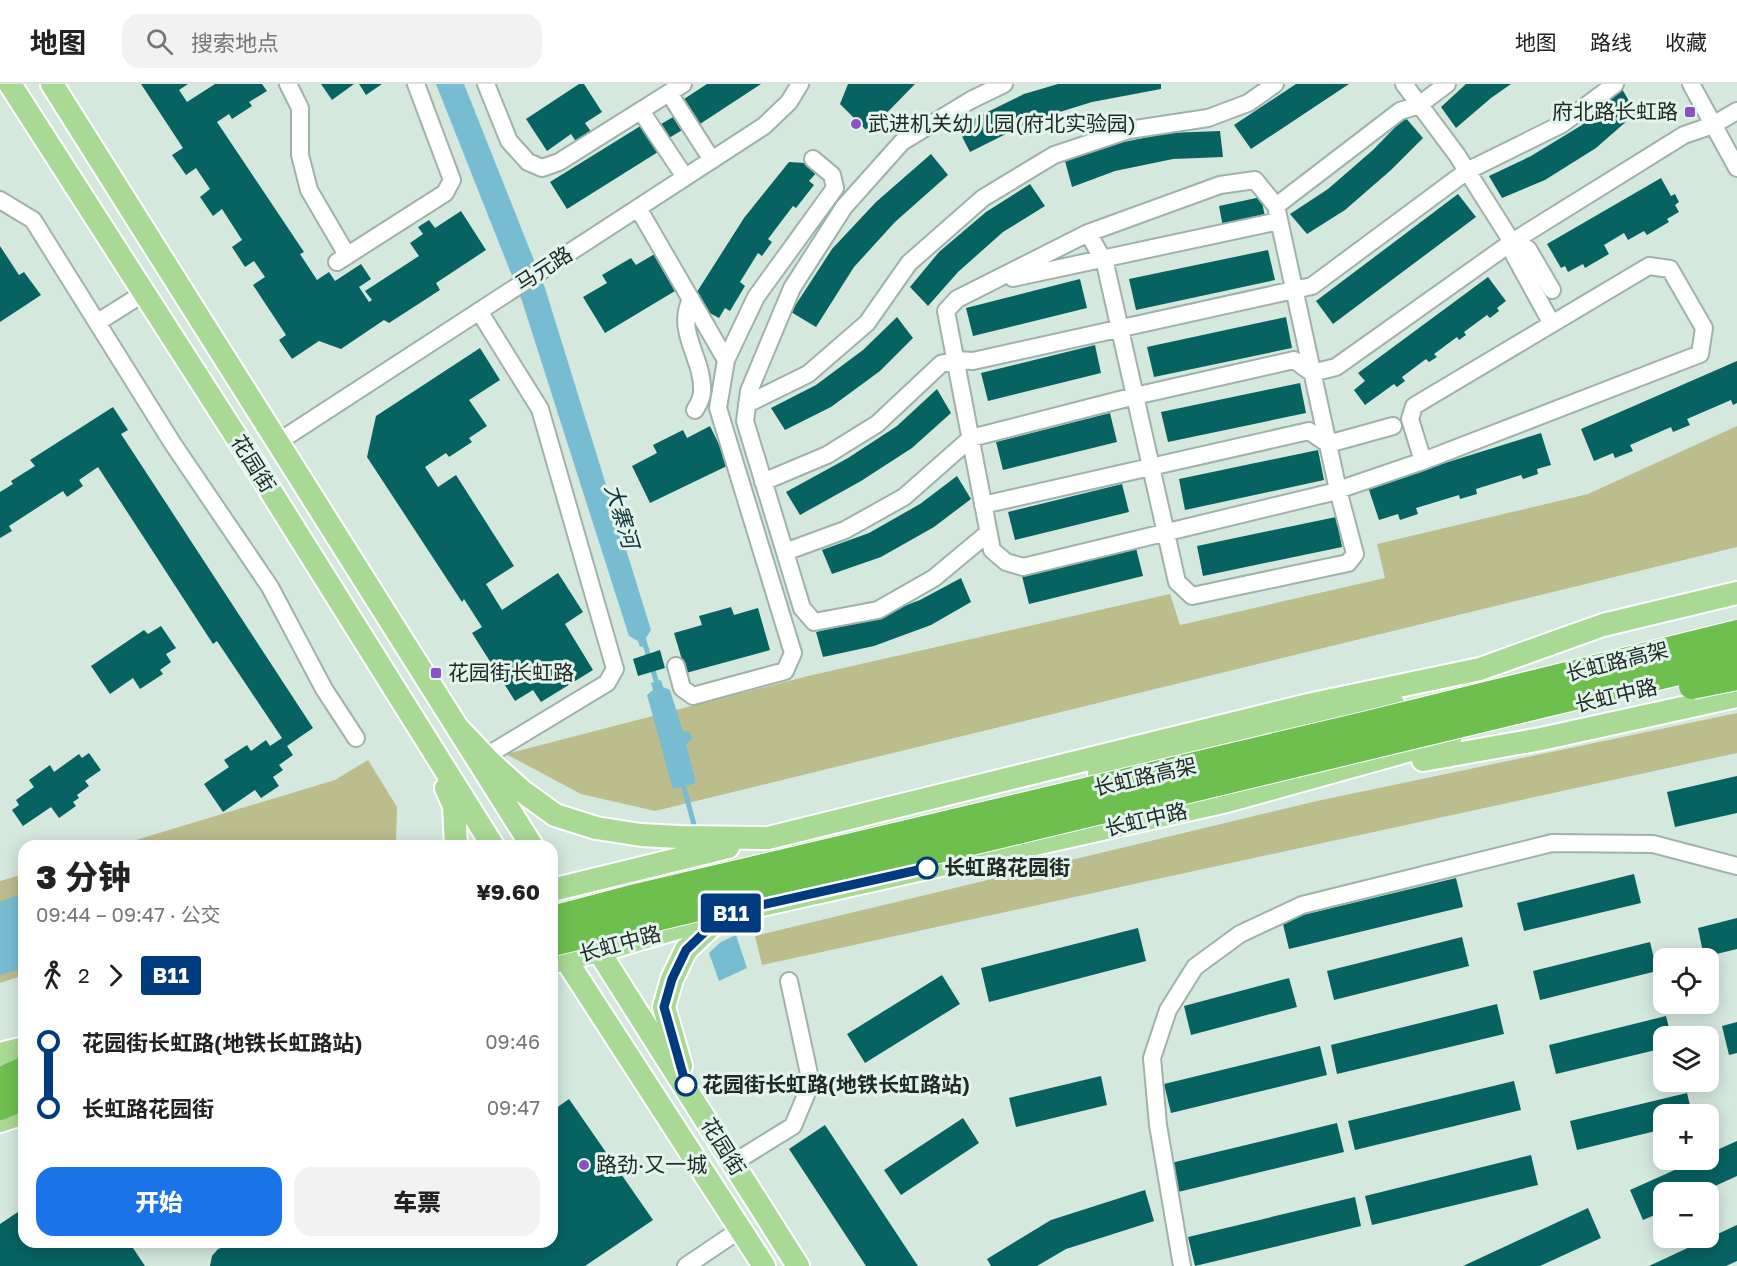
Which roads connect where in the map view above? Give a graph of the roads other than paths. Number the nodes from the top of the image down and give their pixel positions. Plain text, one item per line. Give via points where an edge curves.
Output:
1 (10, 84) edge
2 (52, 84) edge
3 (288, 84) edge
4 (416, 84) edge
5 (486, 84) edge
6 (683, 84) edge
7 (800, 84) edge
8 (1004, 84) edge
9 (1275, 84) edge
10 (1404, 84) edge
11 (1447, 84) edge
12 (1615, 84) edge
13 (1691, 84) edge
14 (669, 93) junction
15 (1419, 105) junction
16 (641, 111) junction
17 (1737, 111) edge
18 (1713, 125) junction
19 (1733, 150) edge
20 (813, 159) dead end
21 (712, 160) junction
22 (1737, 168) edge
23 (1467, 171) junction
24 (685, 177) junction
25 (0, 200) edge
26 (638, 208) junction
27 (1277, 214) junction
28 (1088, 234) junction
29 (1512, 242) junction
30 (1103, 258) junction
31 (990, 282) junction
32 (1294, 290) junction
33 (1552, 290) dead end
34 (144, 293) junction
35 (691, 299) junction
36 (479, 311) junction
37 (98, 322) junction
38 (1552, 324) junction
39 (1120, 329) junction
40 (726, 360) junction
41 (956, 360) junction
42 (1312, 372) junction
43 (1135, 396) junction
44 (747, 404) junction
45 (695, 410) dead end
46 (1393, 426) dead end
47 (970, 438) junction
48 (278, 442) junction
49 (1328, 444) junction
50 (1423, 461) junction
51 (1150, 467) junction
52 (763, 482) junction
53 (1338, 490) junction
54 (983, 505) junction
55 (988, 533) junction
56 (1165, 533) junction
57 (785, 552) junction
58 (1737, 593) edge
59 (1737, 615) edge
60 (1737, 622) edge
61 (1737, 633) edge
62 (1737, 658) edge
63 (676, 666) dead end
64 (1737, 668) edge
65 (1568, 674) junction
66 (1737, 677) edge
67 (1737, 696) edge
68 (356, 738) dead end
69 (427, 743) junction
70 (1374, 745) junction
71 (482, 759) junction
72 (1295, 783) junction
73 (768, 838) junction
74 (456, 840) edge
75 (489, 840) edge
76 (529, 840) edge
77 (683, 847) junction
78 (1737, 866) edge
79 (558, 884) edge
80 (558, 891) edge
81 (558, 917) edge
82 (710, 923) junction
83 (599, 951) junction
84 (558, 955) edge
85 (558, 955) edge
86 (558, 956) edge
87 (789, 981) dead end
88 (18, 1050) edge
89 (0, 1054) edge
90 (18, 1061) edge
91 (0, 1066) edge
92 (18, 1072) edge
93 (0, 1080) edge
94 (688, 1091) junction
95 (18, 1100) edge
96 (0, 1107) edge
97 (18, 1115) edge
98 (0, 1121) edge
99 (733, 1163) junction
100 (741, 1229) junction
101 (686, 1266) edge
102 (764, 1266) edge
103 (798, 1266) edge
104 (1182, 1266) edge

1 - 34 main road, 花园街
2 - 48 main road, 花园街
3 - 4 street via 300,108 300,155 309,190 342,259 445,193 452,180
5 - 16 street via 509,141 528,162 542,168 559,162
6 - 14 street
7 - 21 street, 马元路 via 789,102 764,126
8 - 44 street via 902,142 844,207 792,288 748,391
9 - 44 street via 1248,103 1208,118 1129,130 1044,161 983,198 909,263 867,323 808,374
10 - 15 street
11 - 15 street
12 - 23 street via 1562,124
13 - 18 street
14 - 16 street
14 - 21 street
15 - 23 street
15 - 27 street via 1400,111
16 - 24 street
17 - 18 street
18 - 19 street
18 - 29 street via 1684,135
19 - 22 street
20 - 40 street via 832,175 835,188 756,297
21 - 24 street, 马元路
23 - 29 street
23 - 32 street via 1312,286
24 - 26 street, 马元路
25 - 37 street via 33,220
26 - 35 street
26 - 36 street, 马元路
27 - 28 street via 1255,180 1220,185
27 - 30 street
27 - 32 street
28 - 30 street
28 - 31 street
29 - 33 street via 1528,249
29 - 38 street via 1514,255
29 - 42 street via 1336,367
30 - 31 street
30 - 39 street
31 - 41 street via 957,298 946,311
32 - 39 street
32 - 42 street
34 - 37 street
34 - 69 main road, 花园街
35 - 40 street
35 - 45 street via 685,327 702,394
36 - 48 street, 马元路
36 - 71 street via 540,409 615,669 607,683
37 - 68 street via 173,444 270,587 324,689
38 - 50 street via 1414,406 1410,419
38 - 50 street via 1648,266 1670,269 1704,328 1700,354
39 - 41 street via 973,361
39 - 43 street
40 - 63 street via 718,408 793,653 785,671 693,696 682,688
41 - 47 street
41 - 52 street via 941,364 877,424 827,455
42 - 43 street via 1294,360
42 - 49 street
43 - 47 street
43 - 51 street
44 - 52 street via 745,421
46 - 49 street
47 - 54 street
47 - 57 street via 904,497 845,530
48 - 71 main road, 花园街 via 457,727
49 - 51 street via 1309,431
49 - 53 street
50 - 53 street
51 - 54 street
51 - 56 street
52 - 57 street
53 - 56 street
53 - 56 street via 1355,554 1347,563 1192,596 1177,582
54 - 55 street
55 - 56 street via 992,550 1006,562 1023,567
55 - 57 street via 934,578 878,610 814,622 802,608
58 - 73 main road via 1603,626 1480,669 1308,705
59 - 65 highway, bridge
60 - 73 main road, 长虹中路 via 1611,655 992,798
61 - 65 highway, 长虹路高架, bridge
62 - 70 highway, 长虹路高架, bridge
64 - 72 main road, 长虹中路 via 1537,715
65 - 81 highway, 长虹路高架, bridge
66 - 70 highway, bridge
67 - 72 main road via 1541,739
69 - 74 main road via 454,806
69 - 75 main road, 花园街
70 - 84 highway, 长虹路高架, bridge
71 - 76 main road
71 - 77 main road via 555,815
72 - 82 main road, 长虹中路 via 735,911
73 - 77 main road, 长虹中路
77 - 79 main road
78 - 104 street via 1653,844 1552,843 1302,905 1240,934 1195,966 1168,1010 1152,1058 1158,1125
80 - 83 main road, 花园街
82 - 83 main road, 长虹中路
82 - 94 main road via 686,950 664,1007
83 - 85 main road, 长虹中路
83 - 94 main road, 花园街
86 - 100 main road, 花园街
87 - 99 street via 812,1083 793,1126
88 - 89 main road
90 - 91 main road
92 - 93 highway
94 - 99 main road, 花园街
95 - 96 highway
97 - 98 main road
99 - 103 main road, 花园街
100 - 101 street
100 - 102 main road, 花园街

